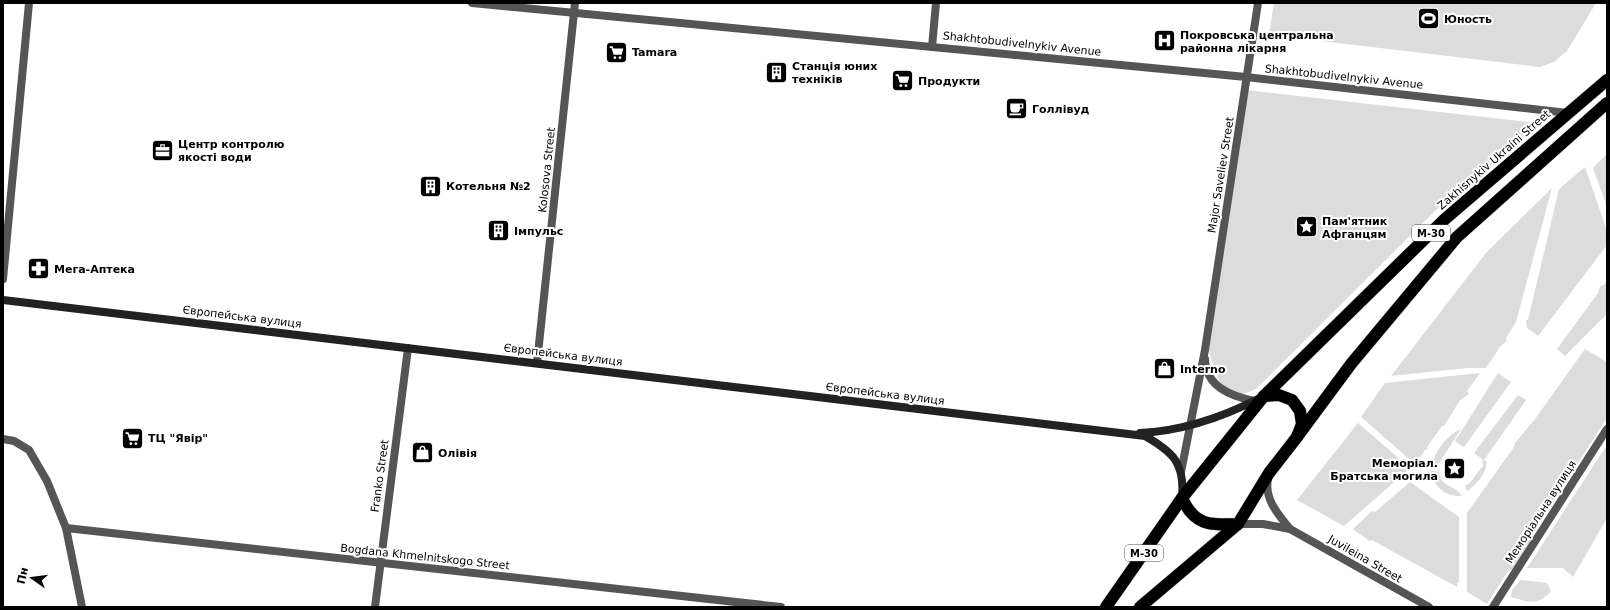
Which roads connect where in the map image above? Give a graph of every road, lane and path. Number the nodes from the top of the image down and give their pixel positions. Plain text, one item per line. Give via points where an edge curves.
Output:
1 (29, 3) edge
2 (472, 3) edge
3 (575, 3) edge
4 (936, 3) edge
5 (1258, 3) edge
6 (574, 13) junction
7 (932, 46) junction
8 (1246, 77) junction
9 (1607, 80) edge
10 (1607, 103) edge
11 (1568, 113) junction
12 (3, 279) edge
13 (3, 300) edge
14 (408, 348) junction
15 (1205, 350) junction
16 (537, 363) junction
17 (1259, 399) junction
18 (1191, 425) junction
19 (1607, 429) edge
20 (1121, 434) junction
21 (1297, 437) junction
22 (3, 439) edge
23 (1181, 472) junction
24 (1269, 473) junction
25 (1182, 498) junction
26 (1238, 524) junction
27 (66, 528) junction
28 (1290, 529) junction
29 (380, 563) junction
30 (82, 607) edge
31 (375, 607) edge
32 (781, 607) edge
33 (1106, 607) edge
34 (1140, 607) edge
35 (1429, 607) edge
36 (1493, 607) edge

1 - 12 street
2 - 6 street, Shakhtobudivelnykiv Avenue
3 - 6 street, Kolosova Street
4 - 7 street
5 - 8 street, Major Saveliev Street
6 - 7 street, Shakhtobudivelnykiv Avenue
6 - 16 street, Kolosova Street
7 - 8 street, Shakhtobudivelnykiv Avenue
8 - 11 street, Shakhtobudivelnykiv Avenue
8 - 15 street, Major Saveliev Street
9 - 11 highway, Zakhisnykiv Ukraini Street / М-30
10 - 21 highway, М-30 via 1457,237 1352,364
11 - 17 highway, Zakhisnykiv Ukraini Street / М-30 via 1445,219
13 - 14 street, Європейська вулиця
14 - 16 street, Європейська вулиця
14 - 29 street, Franko Street
15 - 17 street, Major Saveliev Street via 1208,373 1214,383 1223,391 1235,396
15 - 18 street, Major Saveliev Street
16 - 20 street, Європейська вулиця
17 - 18 street, Європейська вулиця
17 - 21 highway via 1279,395 1292,400 1300,411 1302,424
17 - 25 highway, М-30
18 - 20 street, Європейська вулиця
18 - 23 street, Major Saveliev Street
19 - 36 street, Меморіальна вулиця
20 - 23 street, Європейська вулиця via 1145,436 1165,448 1176,460
21 - 24 highway, М-30
22 - 27 street via 14,441 29,450 47,481
23 - 25 street, Європейська вулиця
24 - 26 highway, М-30
24 - 28 street, Juvileina Street via 1266,488 1271,501
25 - 26 highway via 1189,512 1201,521 1210,525
25 - 33 highway, М-30
26 - 28 street, Juvileina Street via 1263,524
26 - 34 highway, М-30
27 - 29 street, Bogdana Khmelnitskogo Street
27 - 30 street
28 - 35 street, Juvileina Street
29 - 31 street, Franko Street
29 - 32 street, Bogdana Khmelnitskogo Street

